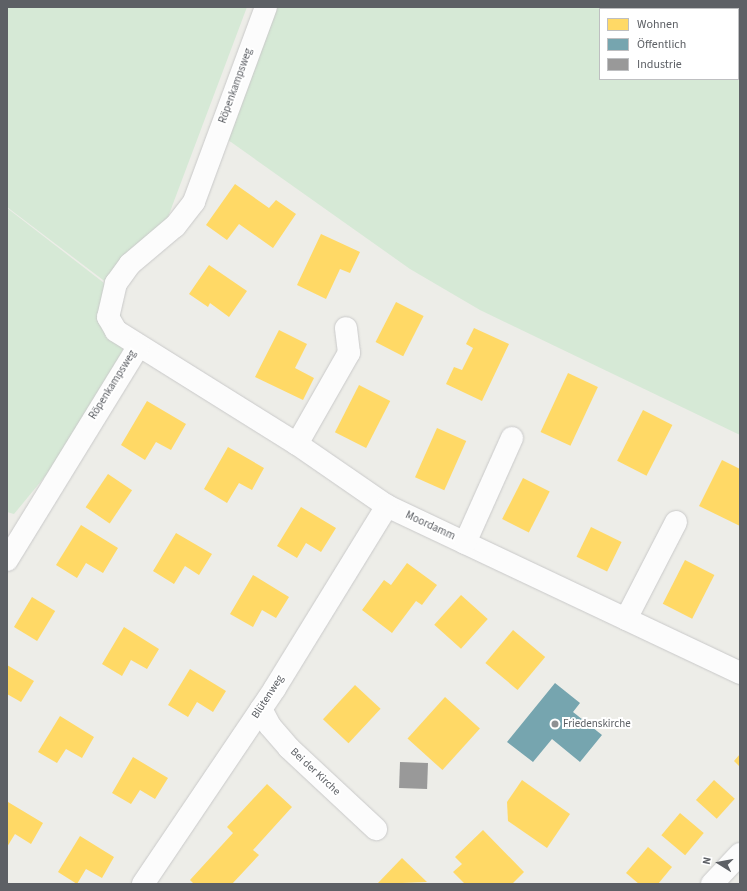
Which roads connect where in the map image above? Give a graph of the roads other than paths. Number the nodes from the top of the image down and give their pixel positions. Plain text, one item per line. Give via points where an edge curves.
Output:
1 (266, 7) edge
2 (346, 328) dead end
3 (138, 346) junction
4 (512, 438) dead end
5 (297, 444) junction
6 (387, 506) junction
7 (676, 522) dead end
8 (465, 542) junction
9 (7, 560) edge
10 (626, 619) junction
11 (740, 673) edge
12 (261, 709) junction
13 (376, 829) dead end
14 (740, 854) edge
15 (143, 884) edge
16 (712, 884) edge

1 - 3 street, Röpenkampsweg via 194,202 175,226 130,264 116,283 108,317 116,331
2 - 5 street via 349,353
3 - 5 street, Moordamm
3 - 9 street, Röpenkampsweg
4 - 8 street
5 - 6 street, Moordamm
6 - 8 street, Moordamm
6 - 12 street, Blütenweg
7 - 10 street
8 - 10 street, Moordamm
10 - 11 street, Moordamm
12 - 13 street, Bei der Kirche via 270,726 289,748
12 - 15 street, Blütenweg
14 - 16 street

